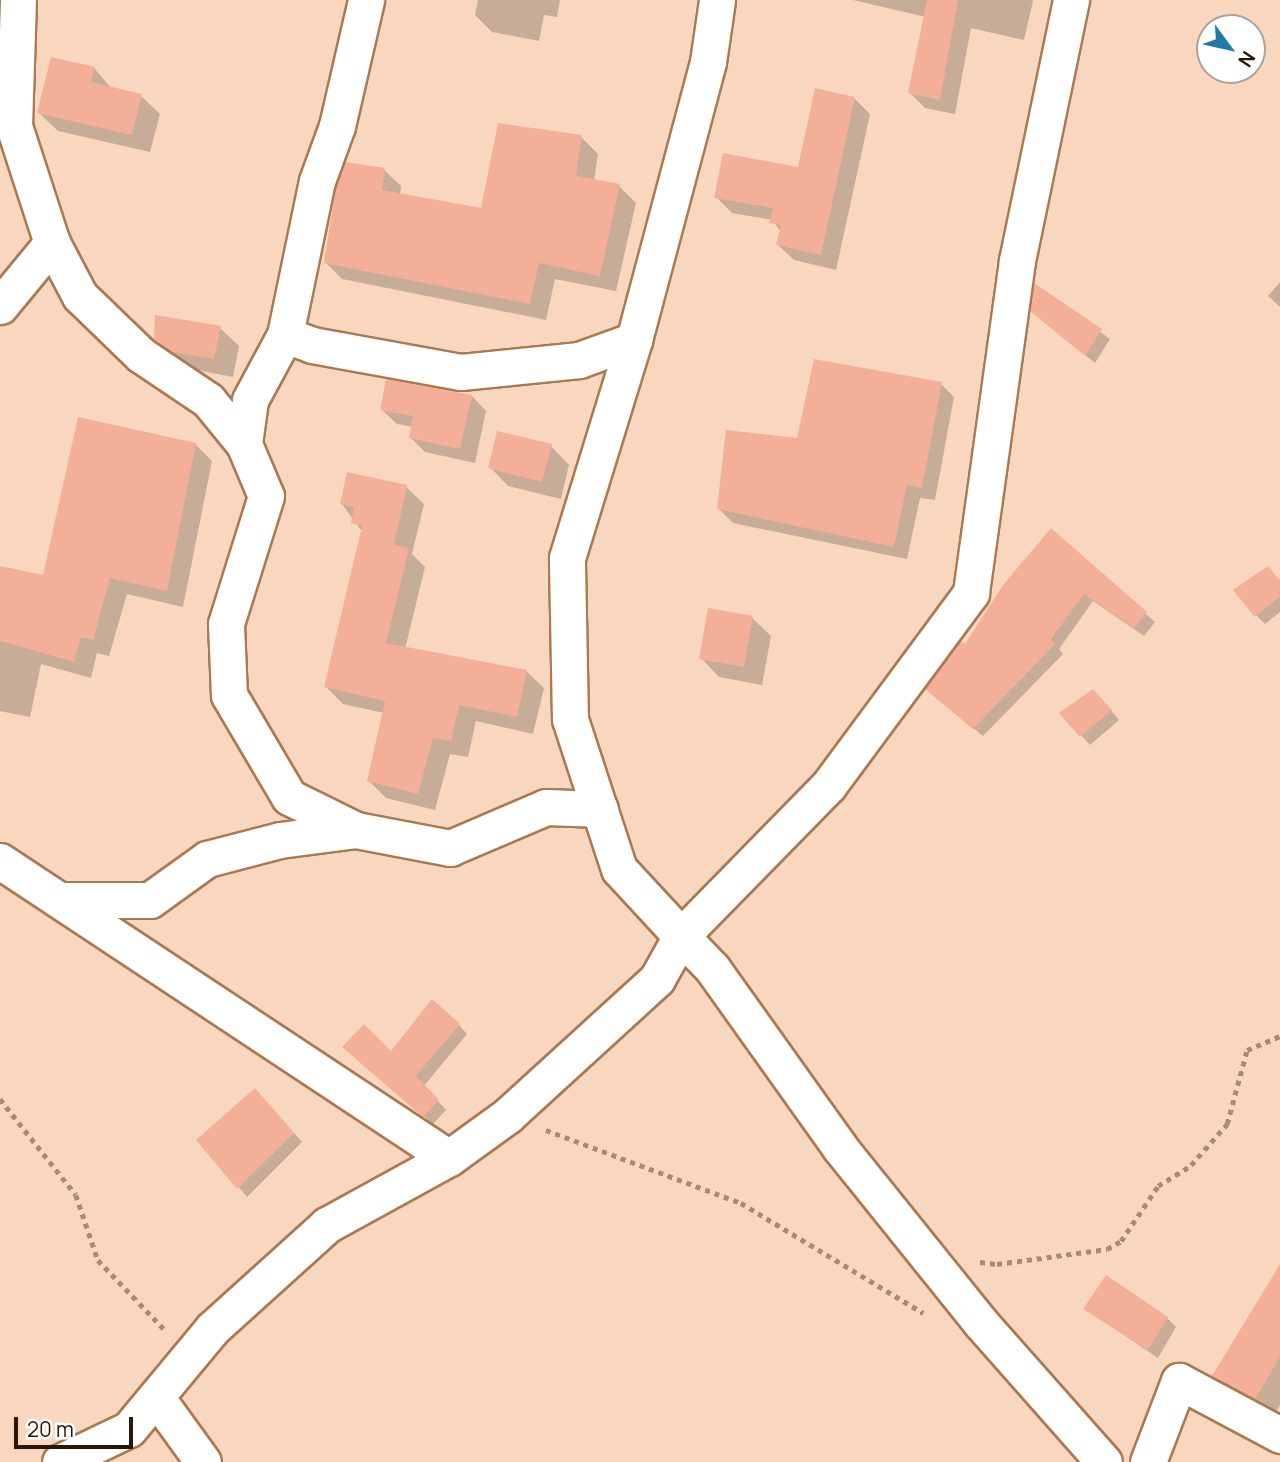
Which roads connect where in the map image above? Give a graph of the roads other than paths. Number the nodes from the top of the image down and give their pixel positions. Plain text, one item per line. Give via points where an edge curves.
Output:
1 (18, 0) edge
2 (366, 0) edge
3 (718, 0) edge
4 (1071, 0) edge
5 (52, 243) junction
6 (0, 306) edge
7 (285, 335) junction
8 (634, 340) junction
9 (208, 400) junction
10 (250, 400) junction
11 (244, 444) junction
12 (600, 809) junction
13 (356, 830) junction
14 (0, 861) edge
15 (63, 900) junction
16 (681, 936) junction
17 (449, 1158) junction
18 (156, 1396) junction
19 (1280, 1435) edge
20 (60, 1462) edge
21 (203, 1462) edge
22 (1104, 1462) edge
23 (1148, 1462) edge

1 - 5 street via 14,126
2 - 7 street via 337,126 317,181
3 - 8 street via 708,62
4 - 16 street via 1017,261 971,593 829,785
5 - 6 street
5 - 9 street via 80,296 141,355
7 - 8 street via 312,345 461,372 579,360
7 - 10 street
8 - 12 street via 567,558 570,719
9 - 10 street
9 - 11 street
10 - 11 street
11 - 13 street via 267,496 226,624 229,695 289,797
12 - 13 street via 546,807 450,848
12 - 16 street via 620,869
13 - 15 street via 280,840 207,859 150,900
14 - 15 street
15 - 17 street
16 - 17 street via 657,979 507,1116
16 - 22 street via 712,968 841,1149 927,1256
17 - 18 street via 327,1225 213,1328
18 - 20 street via 129,1429
18 - 21 street
19 - 23 street via 1179,1381

